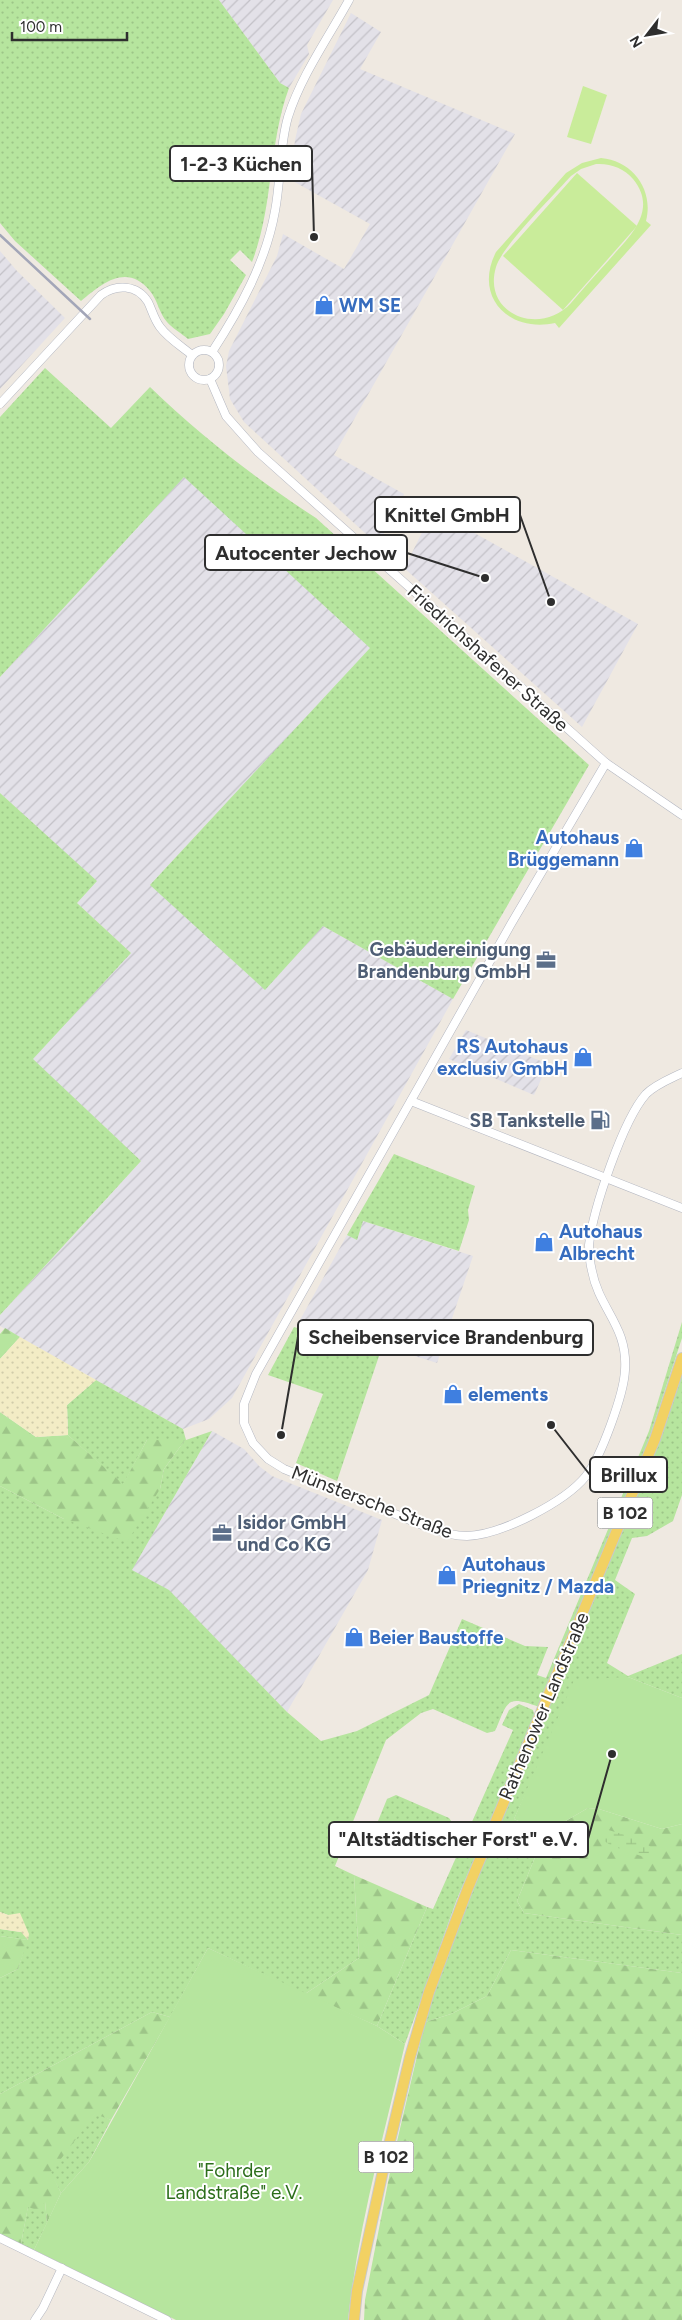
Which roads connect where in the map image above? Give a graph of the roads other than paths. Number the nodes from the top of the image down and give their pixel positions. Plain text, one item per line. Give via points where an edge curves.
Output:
1 (349, 0) edge
2 (212, 352) junction
3 (192, 355) junction
4 (210, 379) junction
5 (0, 404) edge
6 (606, 763) junction
7 (682, 815) edge
8 (682, 1073) edge
9 (411, 1101) junction
10 (608, 1179) junction
11 (682, 1208) edge
12 (682, 1358) edge
13 (0, 2238) edge
14 (62, 2268) junction
15 (35, 2320) edge
16 (167, 2320) edge
17 (354, 2320) edge

1 - 2 street via 297,92 283,143 276,209 266,251
2 - 3 street via 201,350
2 - 4 street via 218,358 219,366
3 - 4 street via 189,364 192,374 200,380
3 - 5 street via 160,328 140,293 124,286 112,289 100,295
4 - 6 street, Friedrichshafener Straße via 226,416 258,452
6 - 7 street, Friedrichshafener Straße
6 - 9 street, Münstersche Straße
8 - 10 street, Münstersche Straße via 658,1085 637,1105 625,1128
9 - 10 street
9 - 10 street, Münstersche Straße via 256,1374 246,1396 243,1414 252,1443 278,1466 422,1525 464,1536 497,1530 567,1494 592,1468 625,1373 620,1332 594,1282 589,1257 592,1231
10 - 11 street
12 - 17 main road, Rathenower Landstraße / B 102 via 655,1439 468,1888 429,1992 384,2166
13 - 14 street
14 - 15 street
14 - 16 street

